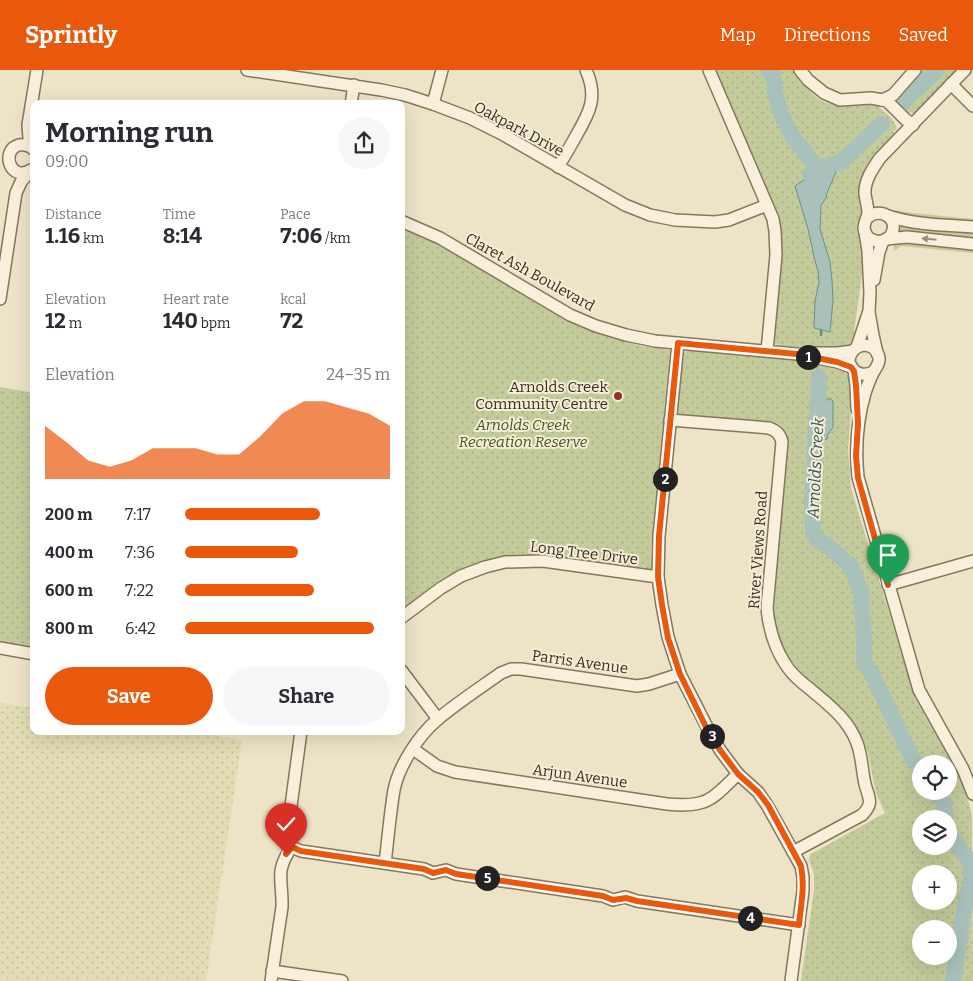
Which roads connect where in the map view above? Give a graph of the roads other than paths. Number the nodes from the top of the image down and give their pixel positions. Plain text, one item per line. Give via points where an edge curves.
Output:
1 (37, 70) edge
2 (247, 70) edge
3 (442, 70) edge
4 (586, 70) edge
5 (709, 70) edge
6 (800, 70) edge
7 (915, 70) edge
8 (965, 70) edge
9 (308, 74) edge
10 (951, 84) junction
11 (354, 85) junction
12 (32, 100) edge
13 (352, 100) edge
14 (882, 100) junction
15 (433, 104) junction
16 (973, 106) edge
17 (30, 113) edge
18 (28, 125) junction
19 (913, 125) junction
20 (30, 139) edge
21 (30, 147) edge
22 (8, 149) edge
23 (7, 163) edge
24 (558, 167) junction
25 (30, 170) edge
26 (30, 171) edge
27 (16, 193) junction
28 (866, 197) junction
29 (767, 205) junction
30 (886, 215) junction
31 (868, 218) junction
32 (405, 223) edge
33 (973, 227) edge
34 (865, 232) junction
35 (884, 240) junction
36 (973, 244) edge
37 (870, 293) junction
38 (0, 299) edge
39 (869, 311) junction
40 (678, 343) junction
41 (855, 349) junction
42 (767, 352) junction
43 (877, 353) junction
44 (797, 354) junction
45 (853, 369) junction
46 (873, 372) junction
47 (670, 420) junction
48 (858, 424) junction
49 (973, 561) edge
50 (658, 577) junction
51 (888, 585) junction
52 (405, 615) edge
53 (0, 648) edge
54 (30, 653) edge
55 (680, 674) junction
56 (405, 675) edge
57 (438, 719) junction
58 (300, 735) edge
59 (413, 749) junction
60 (963, 769) junction
61 (738, 774) junction
62 (973, 782) edge
63 (973, 794) edge
64 (292, 847) junction
65 (793, 852) junction
66 (385, 863) junction
67 (799, 925) junction
68 (272, 976) edge
69 (342, 981) edge
70 (791, 981) edge

1 - 12 street
2 - 9 street, Oakpark Drive
3 - 15 street
4 - 24 street via 592,90 591,109
5 - 29 street
6 - 14 street via 824,92 840,100
7 - 14 street via 892,95
8 - 10 street
9 - 11 street, Oakpark Drive
10 - 16 street
10 - 19 street
11 - 13 street
11 - 15 street, Oakpark Drive
14 - 19 street
15 - 24 street, Oakpark Drive via 502,134
17 - 18 street
18 - 20 street
18 - 22 street via 24,135
19 - 28 street via 874,166 867,181
21 - 22 street via 22,144
22 - 23 street
23 - 25 street via 21,173
23 - 27 street
24 - 29 street, Oakpark Drive via 624,205 675,220 729,220
26 - 27 street
27 - 38 street
28 - 30 street
28 - 31 street
29 - 42 street via 773,219 776,242
30 - 31 street via 875,213
30 - 33 street via 915,223
30 - 35 street via 893,226 891,234
31 - 34 street
32 - 40 street, Claret Ash Boulevard via 440,238 570,315 626,335
34 - 35 street via 870,239
34 - 37 street
36 -> 35 street via 907,237
35 - 37 street
37 - 39 street
39 - 41 street
39 - 43 street
40 - 42 street, Claret Ash Boulevard
40 - 47 street
41 - 43 street via 864,345
41 - 44 street, Claret Ash Boulevard
41 - 45 street via 849,362
42 - 44 street, Claret Ash Boulevard
43 - 46 street via 879,363
44 - 45 street, Claret Ash Boulevard via 837,362
45 - 46 street via 864,375
45 - 48 street
46 - 48 street
47 - 50 street
47 - 65 street, River Views Road via 769,428 776,431 782,442 767,608 769,624 779,654 789,670 836,712 851,732 859,750 870,803 862,815
48 - 51 street via 858,478
49 - 51 street
50 - 52 street, Long Tree Drive via 543,561 505,562 461,576
50 - 55 street via 668,638
51 - 60 street via 919,690
53 - 54 street
55 - 57 street, Parris Avenue via 637,686 511,669
55 - 61 street via 706,727
56 - 57 street
57 - 59 street, Parris Avenue
58 - 64 street via 286,836
59 - 61 street, Arjun Avenue via 437,766 455,772 667,804 704,802
59 - 66 street, Parris Avenue via 404,762 394,790
60 - 62 street
60 - 63 street
61 - 65 street via 768,805
64 - 66 street
64 - 68 street via 282,862 280,874 283,897
65 - 67 street via 803,877
66 - 67 street via 433,873 446,870 613,900 626,898
67 - 70 street
68 - 69 street

